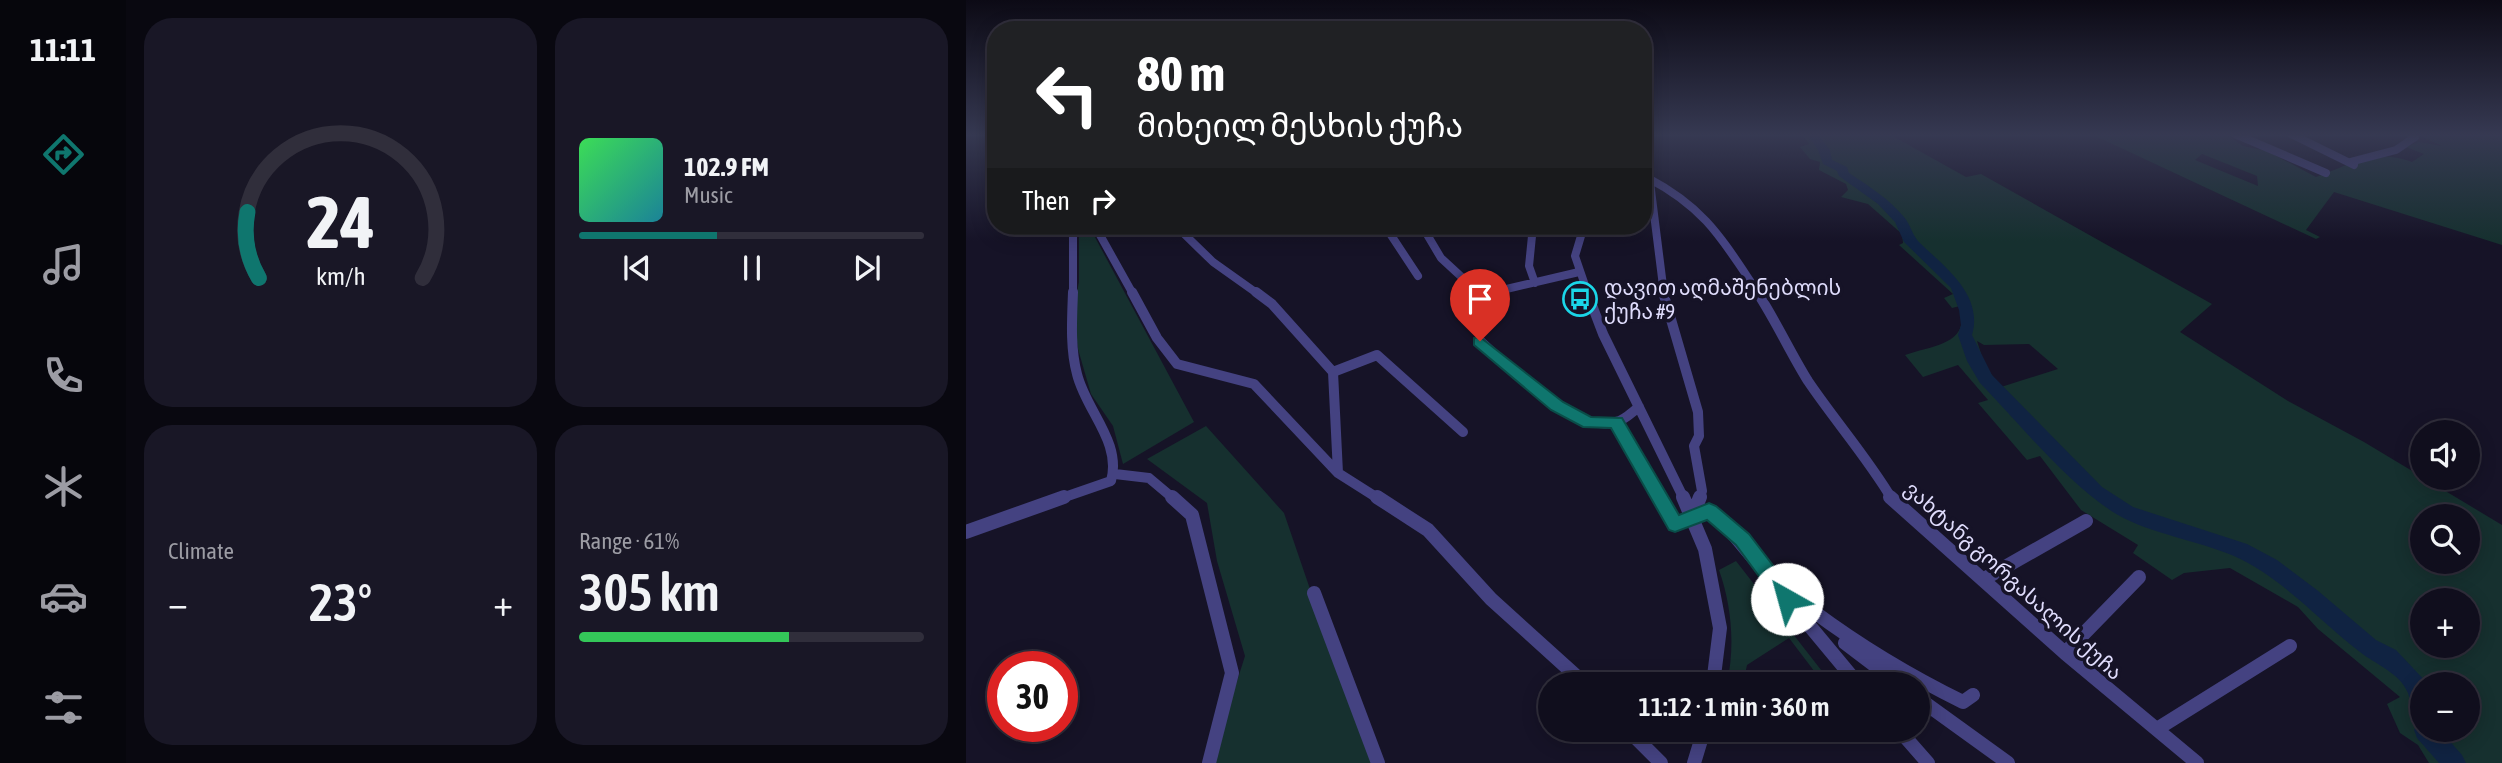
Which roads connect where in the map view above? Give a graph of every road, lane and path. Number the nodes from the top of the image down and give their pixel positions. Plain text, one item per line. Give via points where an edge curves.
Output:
1 (2318, 170) edge
2 (2326, 173) dead end
3 (1652, 180) edge
4 (1652, 208) edge
5 (1074, 235) edge
6 (1101, 235) edge
7 (1185, 235) edge
8 (1391, 235) edge
9 (1427, 235) edge
10 (1531, 235) edge
11 (1581, 235) edge
12 (1578, 272) junction
13 (1418, 276) dead end
14 (1535, 283) junction
15 (1480, 341) dead end
16 (1333, 372) junction
17 (1639, 407) junction
18 (1616, 422) junction
19 (1463, 432) dead end
20 (1338, 473) junction
21 (1115, 474) junction
22 (1692, 517) junction
23 (2086, 521) dead end
24 (966, 532) edge
25 (2138, 577) dead end
26 (1984, 579) junction
27 (1774, 581) junction
28 (1314, 593) dead end
29 (1813, 611) junction
30 (2290, 646) dead end
31 (2065, 653) junction
32 (1572, 672) edge
33 (1714, 672) edge
34 (1848, 672) edge
35 (1883, 672) edge
36 (1973, 695) dead end
37 (1930, 707) edge
38 (2157, 729) junction
39 (1640, 742) edge
40 (1700, 742) edge
41 (1910, 742) edge
42 (1209, 763) edge
43 (1378, 763) edge
44 (1661, 763) edge
45 (1694, 763) edge
46 (1928, 763) edge
47 (2008, 763) edge
48 (2197, 763) edge

1 - 2 street
3 - 26 street, ვახტანგ გორგასალის ქუჩა via 1675,192 1710,222 1780,326 1808,380 1867,458 1892,500
4 - 22 street via 1663,292 1698,412 1695,446 1702,491
5 - 21 street via 1071,330 1082,391 1112,449
6 - 20 street via 1157,338 1177,364 1254,384
7 - 16 street via 1213,262 1272,304
8 - 13 street
9 - 14 street via 1441,258 1479,295
10 - 14 street via 1528,266
11 - 12 street via 1575,256
12 - 14 street
12 - 17 street
15 - 18 street via 1557,406 1589,423
16 - 19 street via 1377,355
16 - 20 street
17 - 18 street
17 - 22 street
18 - 22 street via 1675,525
20 - 32 street via 1429,530 1491,599
21 - 24 street via 1111,481
21 - 42 street via 1149,478 1192,515 1232,673
22 - 27 street via 1709,511 1743,540
22 - 33 street via 1705,549 1720,628
23 - 26 street
25 - 31 street
26 - 31 street, ვახტანგ გორგასალის ქუჩა
27 - 29 street
27 - 34 street
28 - 43 street
29 - 35 street via 1832,634
29 - 36 street via 1849,639 1921,682 1963,702
30 - 38 street
31 - 38 street, ვახტანგ გორგასალის ქუჩა
37 - 47 street
38 - 48 street, ვახტანგ გორგასალის ქუჩა
39 - 44 street
40 - 45 street
41 - 46 street

